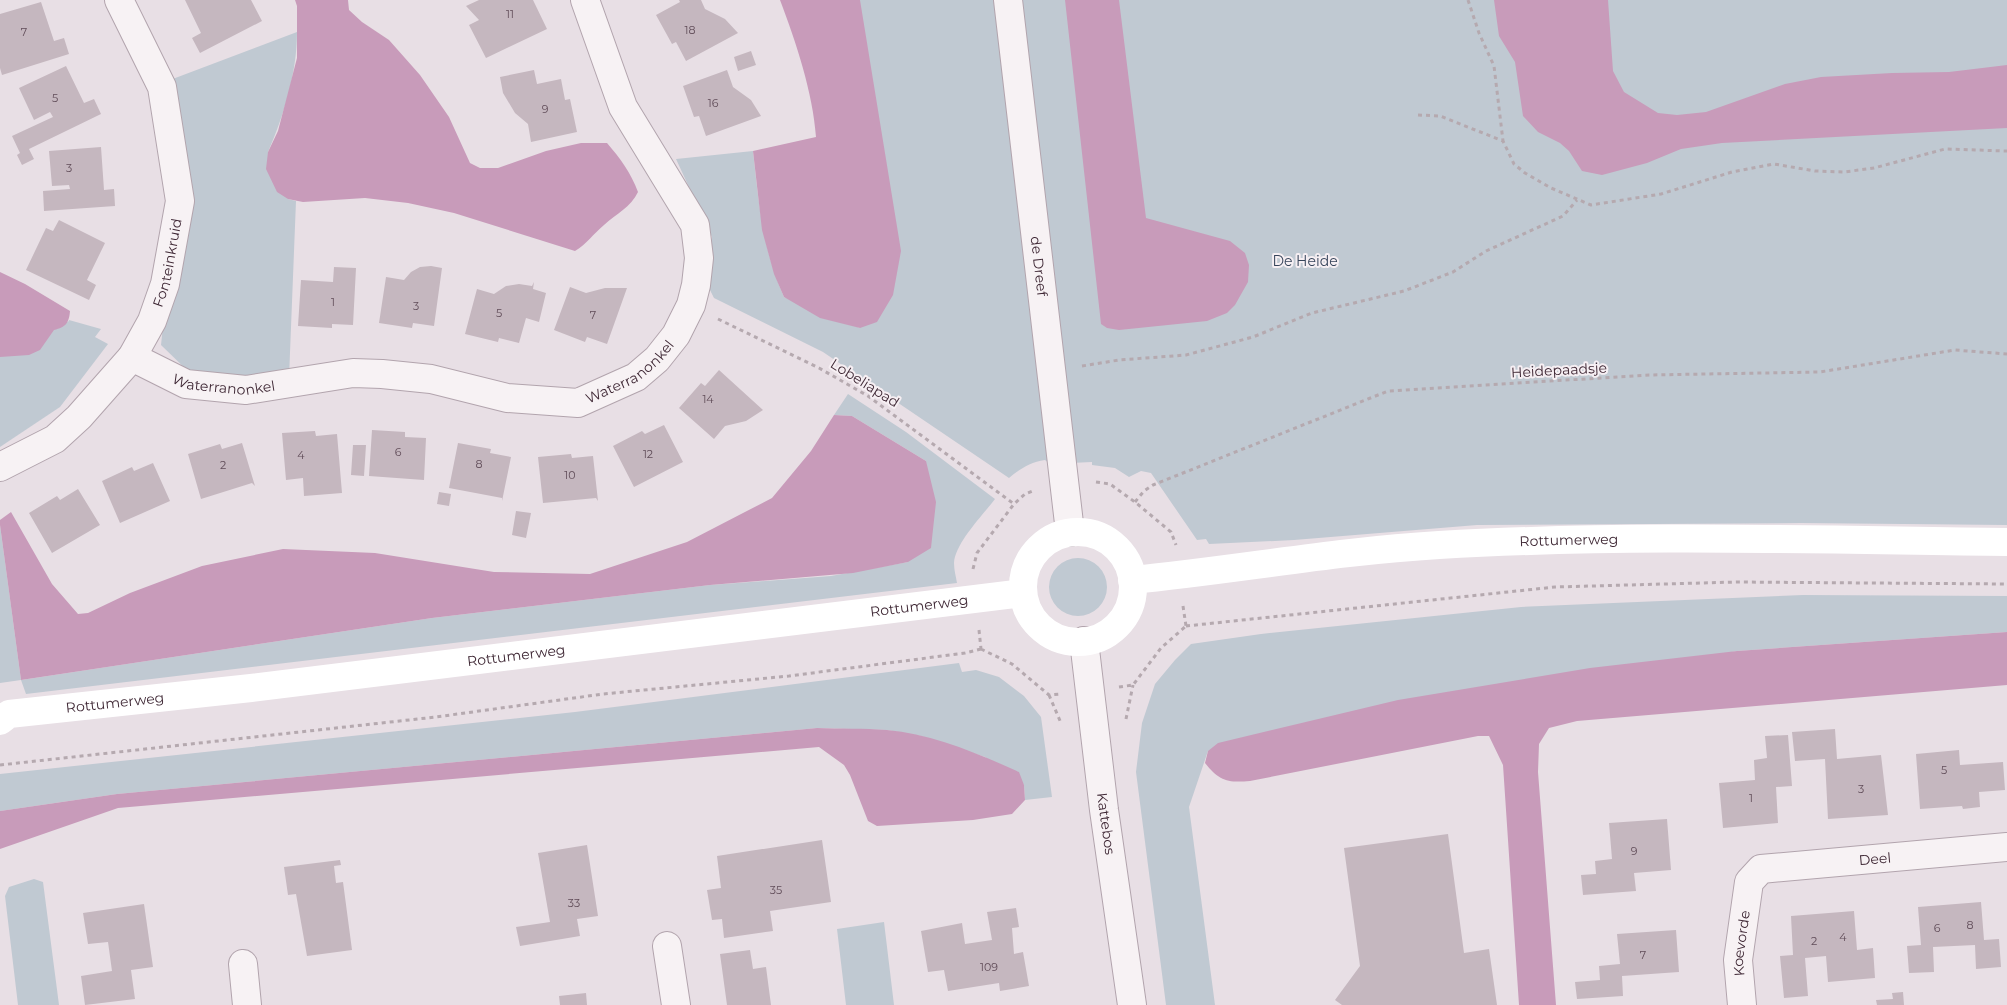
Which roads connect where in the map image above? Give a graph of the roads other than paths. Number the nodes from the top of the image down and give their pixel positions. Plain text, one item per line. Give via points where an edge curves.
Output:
1 (119, 0) edge
2 (585, 0) edge
3 (1008, 0) edge
4 (132, 357) junction
5 (0, 467) edge
6 (1070, 532) junction
7 (2007, 542) edge
8 (1132, 580) junction
9 (1023, 593) junction
10 (1084, 641) junction
11 (3, 715) edge
12 (2007, 847) edge
13 (1749, 882) joint
14 (667, 946) dead end
15 (243, 964) dead end
16 (248, 1005) edge
17 (676, 1005) edge
18 (1132, 1005) edge
19 (1742, 1005) edge

1 - 4 street, Fonteinkruid via 162,87 180,201 165,284 152,321
2 - 4 street, Waterranonkel via 624,107 695,225 699,258 691,305 676,335 657,360 636,377 578,403 507,398 431,379 382,374 353,373 246,390 186,384
3 - 6 street, de Dreef
4 - 5 street, Fonteinkruid via 55,439
6 - 8 main road via 1090,533 1108,541 1127,562
6 - 9 main road via 1052,538 1037,549 1024,574
7 - 8 main road, Rottumerweg via 1603,539 1494,542 1378,550
8 - 10 main road via 1129,606 1121,621 1108,633
9 - 10 main road via 1027,610 1050,635 1066,641
9 - 11 main road, Rottumerweg
10 - 18 street, Kattebos
12 - 13 street, Deel via 1761,869
13 - 19 street, Koevorde via 1738,960
14 - 17 street
15 - 16 street

